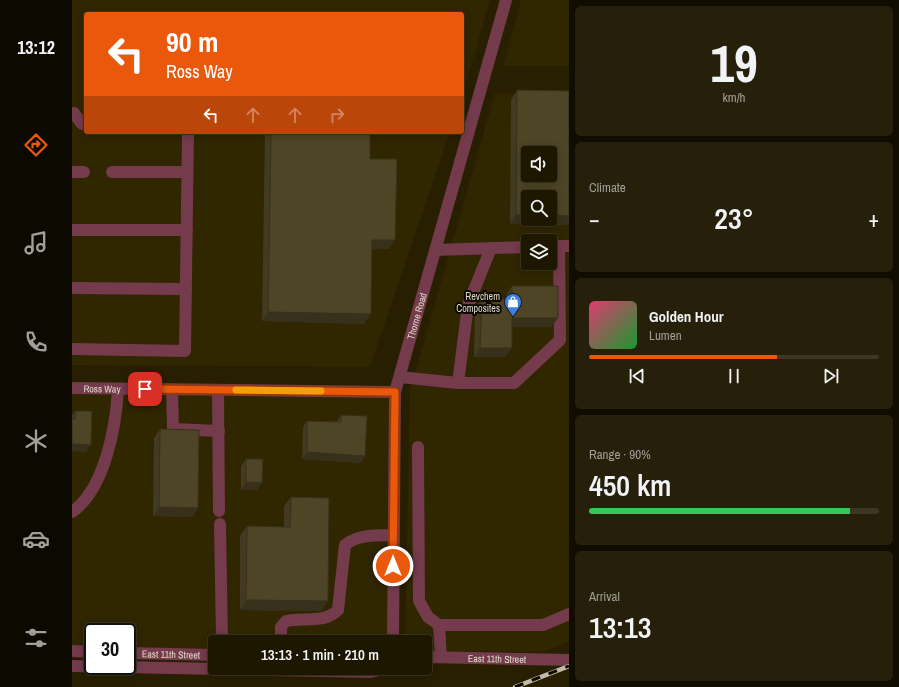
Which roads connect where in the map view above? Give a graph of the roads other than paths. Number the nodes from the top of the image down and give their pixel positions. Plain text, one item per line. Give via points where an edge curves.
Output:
1 (507, 0) edge
2 (72, 113) edge
3 (84, 124) edge
4 (188, 134) edge
5 (72, 172) edge
6 (84, 172) dead end
7 (112, 172) dead end
8 (187, 172) junction
9 (72, 230) edge
10 (187, 230) junction
11 (559, 246) edge
12 (521, 247) edge
13 (491, 248) junction
14 (435, 250) junction
15 (72, 288) edge
16 (186, 289) junction
17 (72, 349) edge
18 (400, 376) junction
19 (458, 383) junction
20 (72, 388) edge
21 (118, 389) junction
22 (172, 390) junction
23 (218, 390) junction
24 (395, 392) junction
25 (219, 431) junction
26 (418, 447) dead end
27 (219, 511) dead end
28 (72, 512) edge
29 (220, 524) dead end
30 (393, 535) junction
31 (569, 614) edge
32 (439, 625) junction
33 (222, 635) edge
34 (281, 635) edge
35 (393, 635) edge
36 (72, 651) edge
37 (84, 652) edge
38 (136, 653) edge
39 (208, 655) edge
40 (432, 657) edge
41 (441, 657) junction
42 (569, 660) edge
43 (72, 666) edge
44 (208, 669) edge

1 - 14 street, Thorne Road
2 - 3 street
4 - 8 street
5 - 6 street
7 - 8 street
8 - 10 street
9 - 10 street
10 - 16 street
11 - 19 street via 560,340 514,383
12 - 13 street
13 - 14 street
13 - 19 street via 468,305
14 - 18 street, Thorne Road
15 - 16 street
16 - 17 street via 185,351
18 - 19 street
18 - 24 street, Thorne Road
20 - 21 street, Ross Way
21 - 22 street, Ross Way
21 - 28 street via 112,439 101,469 89,495
22 - 23 street, Ross Way
22 - 25 street via 173,429
23 - 24 street, Ross Way
23 - 25 street
24 - 30 street, Thorne Road
25 - 27 street
26 - 32 street via 419,601 428,617
29 - 33 street
30 - 34 street via 362,537 353,539 345,545 338,610 324,619 286,621 281,627
30 - 35 street, Thorne Road
31 - 32 street via 543,625
32 - 41 street
36 - 37 street
38 - 39 street, East 11th Street
40 - 41 street, East 11th Street
41 - 42 street, East 11th Street
43 - 44 street

